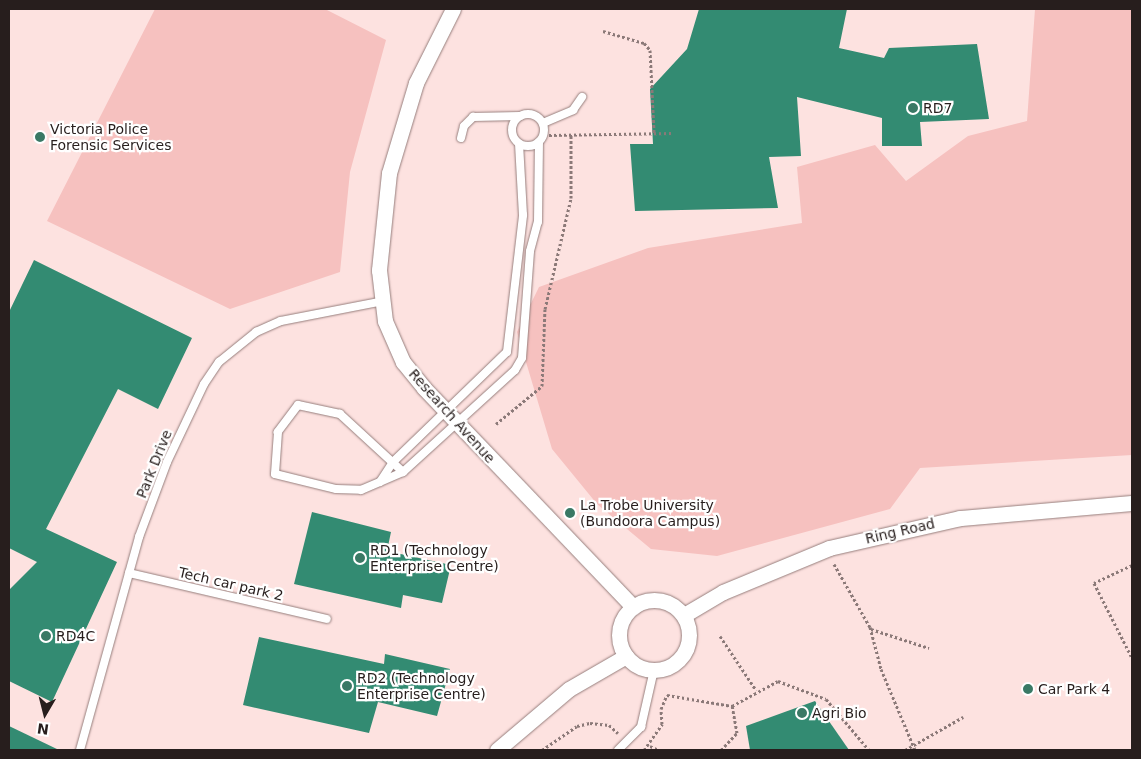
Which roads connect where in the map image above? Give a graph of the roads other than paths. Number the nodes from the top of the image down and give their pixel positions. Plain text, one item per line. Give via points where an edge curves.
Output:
1 (453, 9) edge
2 (582, 97) dead end
3 (520, 116) junction
4 (543, 123) junction
5 (462, 138) dead end
6 (542, 138) junction
7 (519, 144) junction
8 (379, 302) junction
9 (445, 412) junction
10 (456, 424) junction
11 (393, 462) junction
12 (403, 472) junction
13 (379, 484) junction
14 (1132, 504) edge
15 (129, 573) junction
16 (633, 607) junction
17 (684, 616) junction
18 (327, 619) dead end
19 (626, 656) junction
20 (654, 670) junction
21 (80, 750) edge
22 (497, 750) edge
23 (618, 750) edge

1 - 8 street, Research Avenue via 416,83 395,147 380,238
2 - 4 lane via 573,110
3 - 4 lane via 531,114
3 - 5 lane via 473,117 464,126
3 - 7 lane via 512,129
4 - 6 lane
6 - 7 lane
6 - 10 lane via 538,222 530,251 522,358 497,388
7 - 9 lane via 523,215 517,247 512,339 501,360
8 - 9 street, Research Avenue via 403,362
8 - 15 lane, Park Drive via 281,321 256,332 219,362 163,470
9 - 10 street, Research Avenue
9 - 11 lane
10 - 12 lane
10 - 16 street, Research Avenue
11 - 12 lane
11 - 13 lane
11 - 13 lane via 340,414 298,405 281,424 275,474 348,491
12 - 13 lane
14 - 17 street, Ring Road via 960,518 826,550 723,592
15 - 18 lane, Tech car park 2
15 - 21 lane, Park Drive
16 - 17 street via 660,601
16 - 19 street via 619,636
17 - 20 street via 688,647 674,664
19 - 20 street
19 - 22 street via 569,689
20 - 23 lane via 641,726

